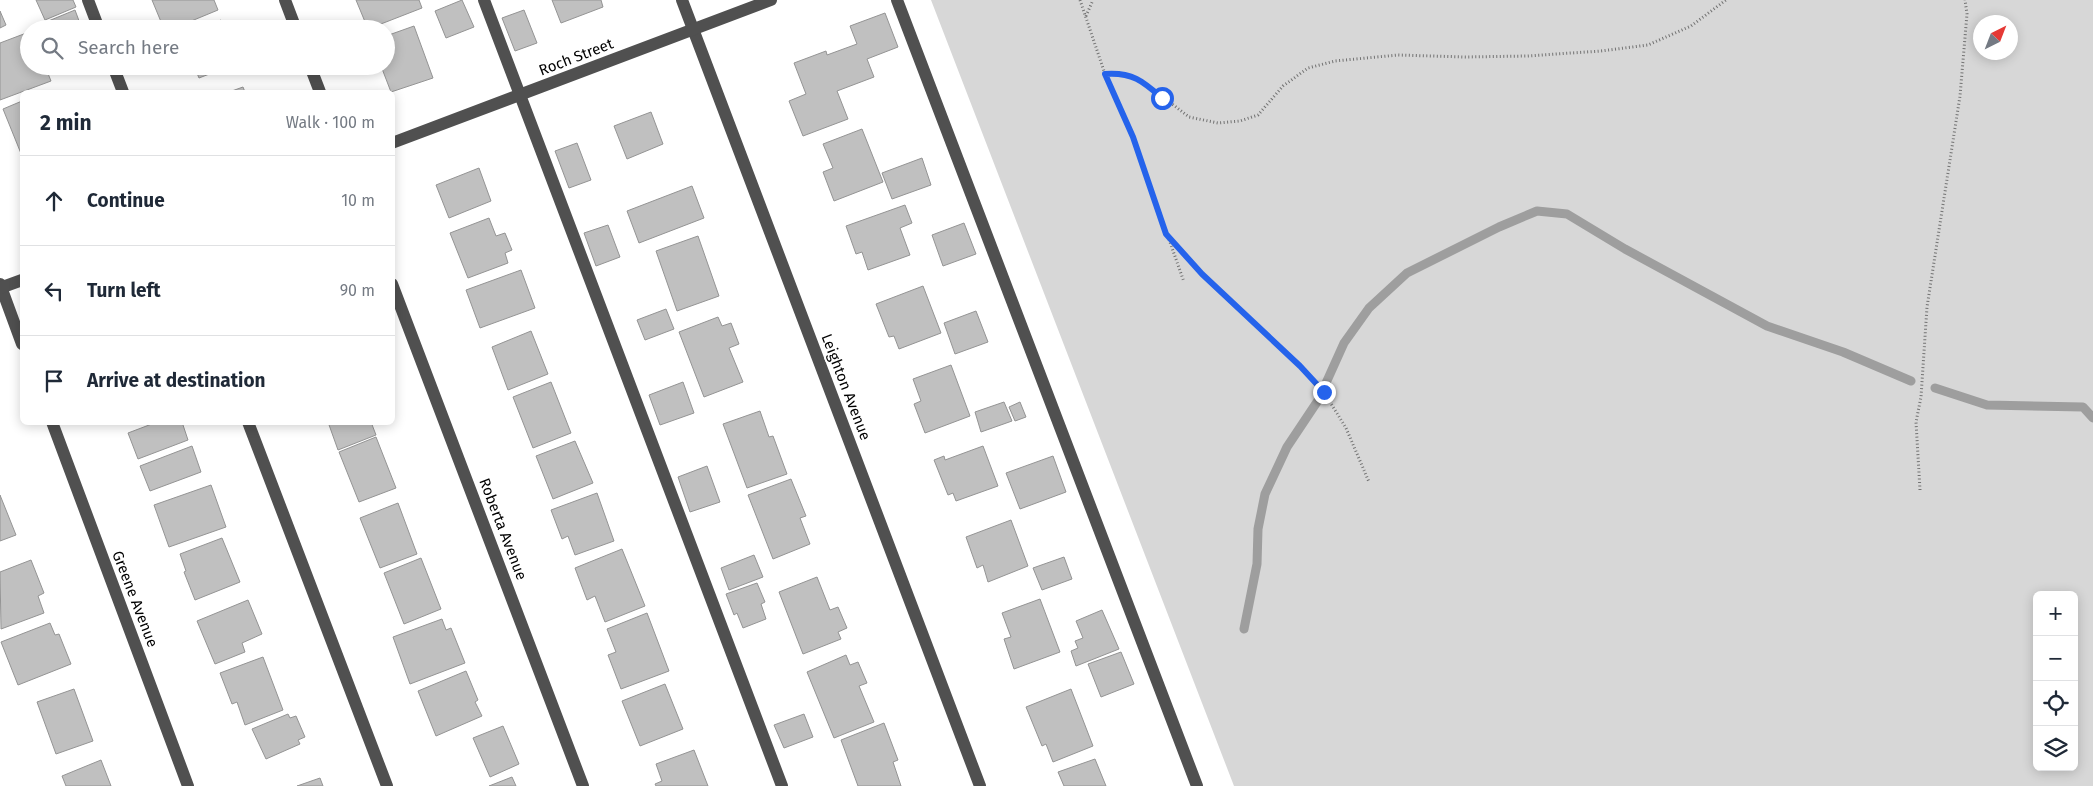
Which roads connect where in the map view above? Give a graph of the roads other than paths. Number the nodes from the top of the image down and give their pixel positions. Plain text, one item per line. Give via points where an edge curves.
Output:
1 (88, 0) edge
2 (285, 0) edge
3 (484, 0) edge
4 (682, 0) edge
5 (771, 0) edge
6 (897, 0) edge
7 (96, 20) edge
8 (293, 20) edge
9 (692, 28) junction
10 (116, 75) edge
11 (313, 75) edge
12 (122, 90) edge
13 (319, 90) edge
14 (520, 95) junction
15 (395, 142) edge
16 (20, 281) edge
17 (0, 287) edge
18 (395, 292) edge
19 (20, 339) edge
20 (53, 425) edge
21 (249, 425) edge
22 (188, 786) edge
23 (387, 786) edge
24 (583, 786) edge
25 (782, 786) edge
26 (980, 786) edge
27 (1197, 786) edge

1 - 7 street
2 - 8 street
3 - 14 street
4 - 9 street, Leighton Avenue
5 - 9 street, Roch Street
6 - 27 street
9 - 14 street, Roch Street
9 - 26 street, Leighton Avenue
10 - 12 street
11 - 13 street
14 - 15 street, Roch Street
14 - 25 street
16 - 17 street
17 - 19 street
18 - 24 street, Roberta Avenue
20 - 22 street, Greene Avenue
21 - 23 street

